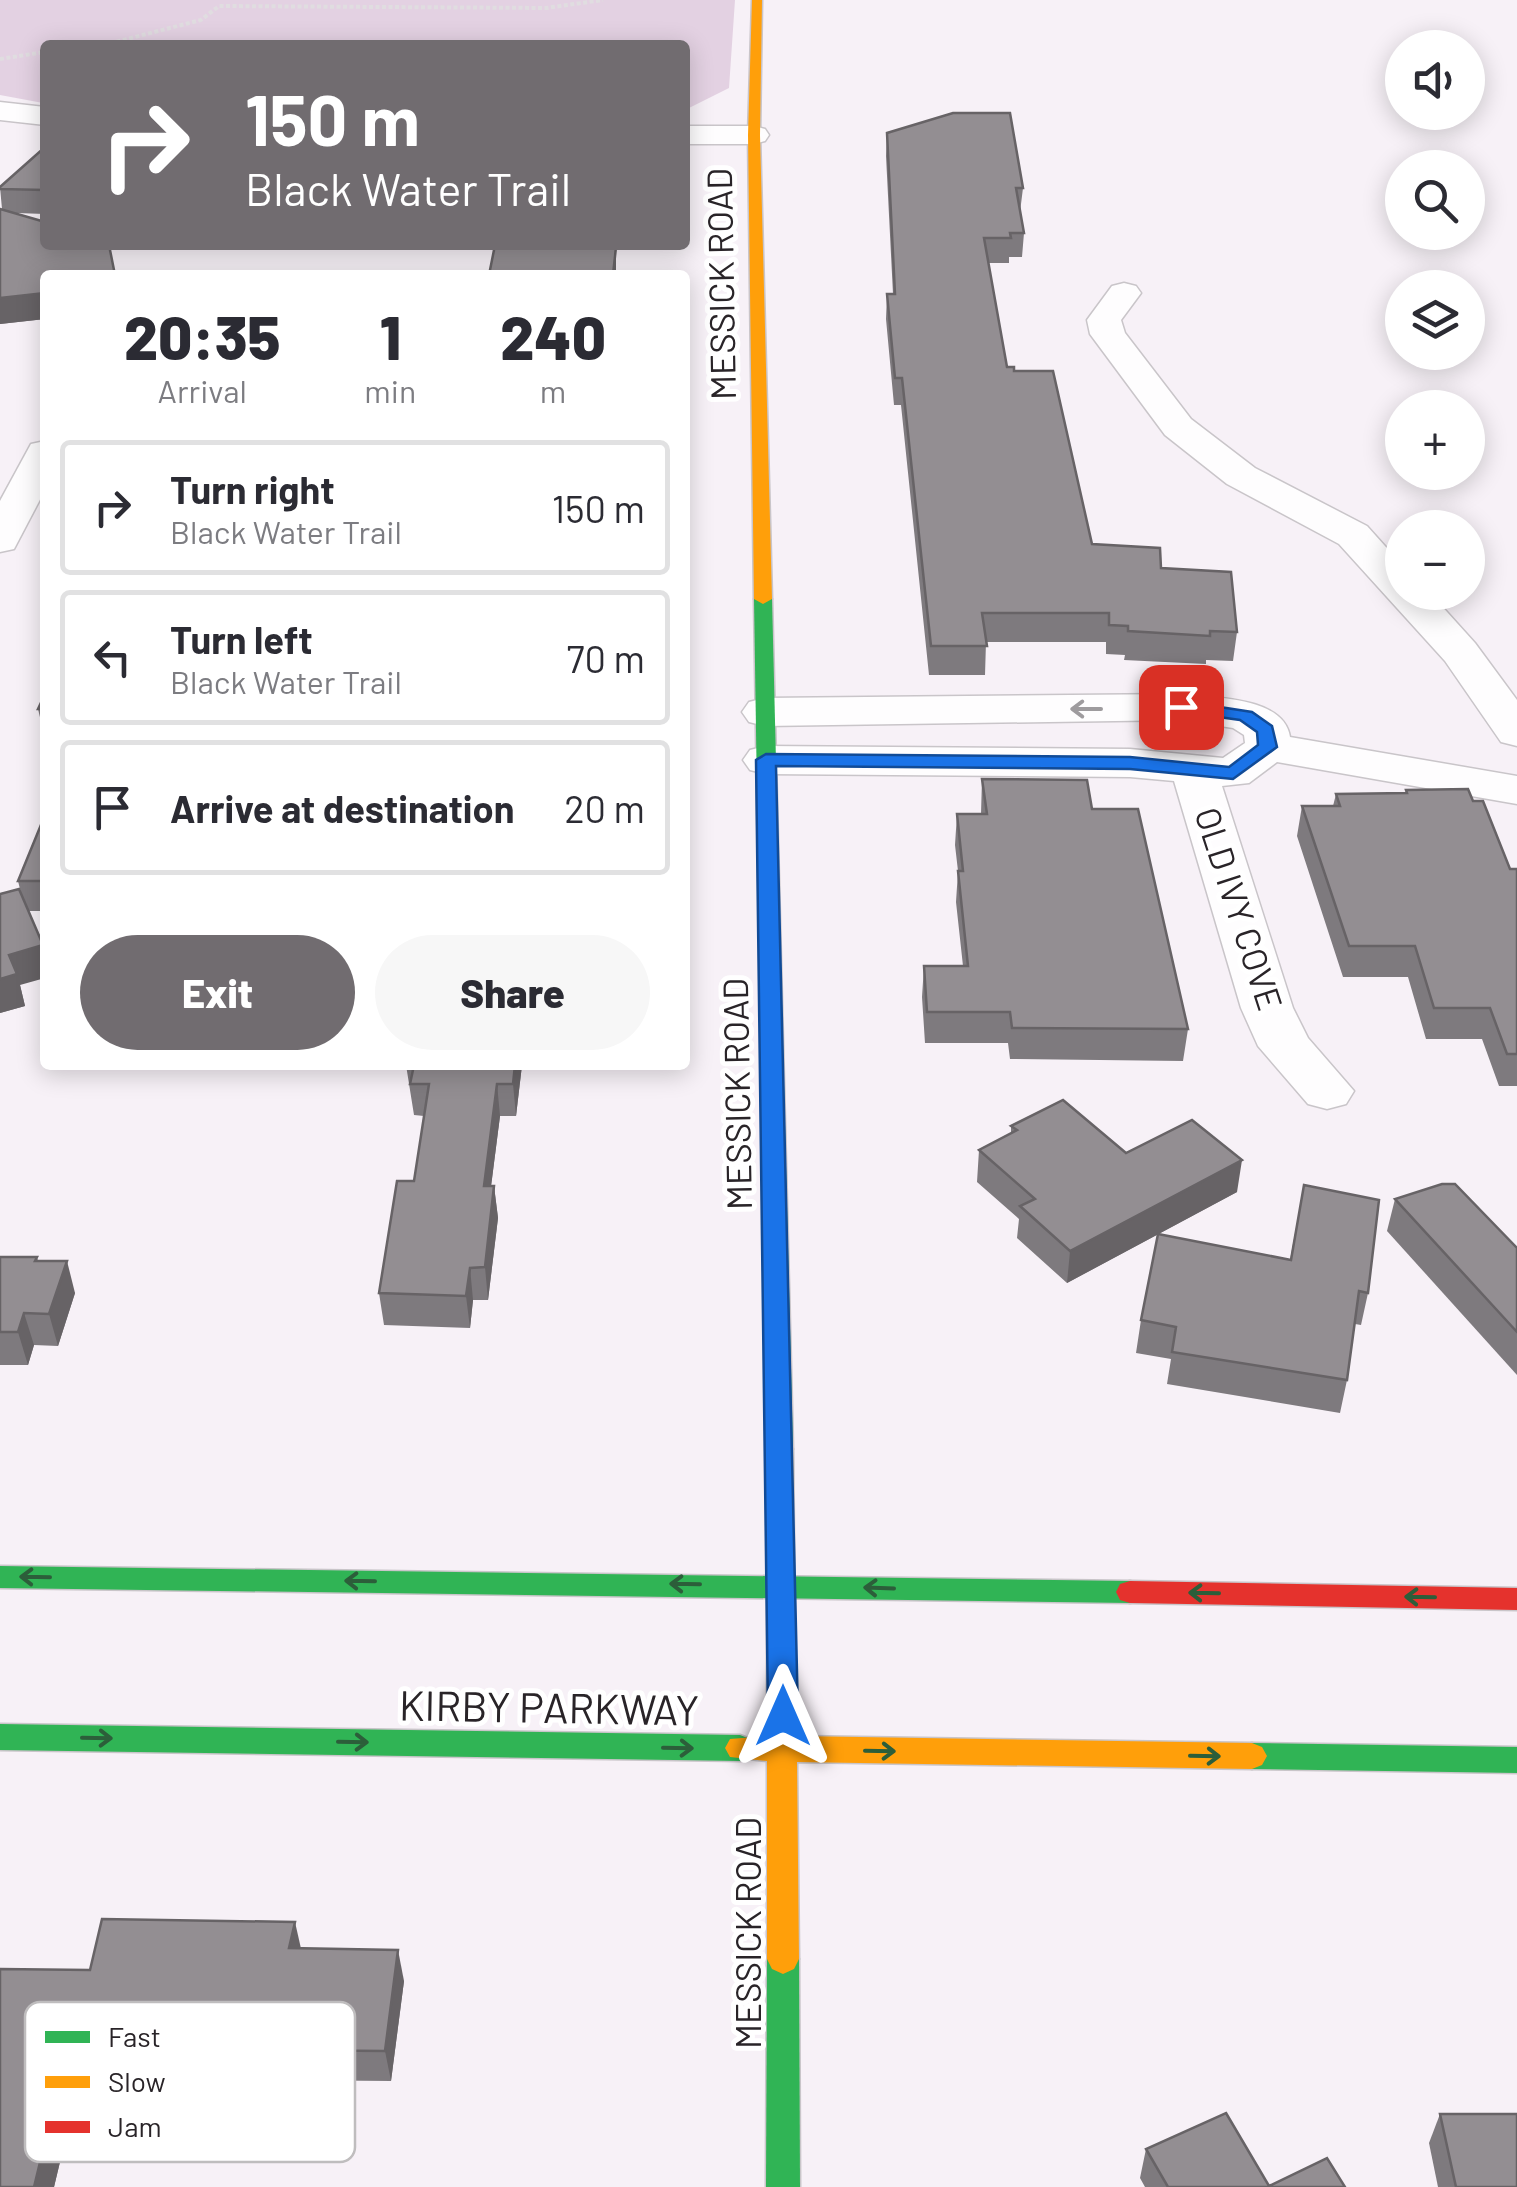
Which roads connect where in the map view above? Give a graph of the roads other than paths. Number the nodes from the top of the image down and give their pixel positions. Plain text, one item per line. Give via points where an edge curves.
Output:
1 (757, 0) edge
2 (0, 110) edge
3 (40, 115) edge
4 (690, 135) edge
5 (754, 135) junction
6 (1124, 293) dead end
7 (40, 462) edge
8 (0, 540) edge
9 (1385, 570) edge
10 (1421, 610) edge
11 (765, 712) junction
12 (1517, 732) edge
13 (1268, 747) junction
14 (766, 760) junction
15 (1194, 770) junction
16 (1517, 790) edge
17 (1327, 1091) dead end
18 (0, 1577) edge
19 (783, 1585) junction
20 (1517, 1599) edge
21 (0, 1737) edge
22 (783, 1749) junction
23 (1517, 1760) edge
24 (783, 2187) edge

1 - 5 street, MESSICK ROAD
2 - 3 street
4 - 5 street
5 - 11 street, MESSICK ROAD
6 - 9 street via 1104,320 1108,334 1178,428 1241,476 1353,535
7 - 8 street
10 - 12 street
13 -> 11 street via 1266,730 1245,716 1181,707
11 - 14 street, MESSICK ROAD
13 - 15 street via 1233,773
13 - 16 street
14 - 15 street via 1130,763
14 - 19 street, MESSICK ROAD
15 - 17 street, OLD IVY COVE via 1267,1008 1285,1046
19 -> 18 street
20 -> 19 street
19 - 22 street, MESSICK ROAD
21 -> 22 street, KIRBY PARKWAY
22 -> 23 street, KIRBY PARKWAY
22 - 24 street, MESSICK ROAD

